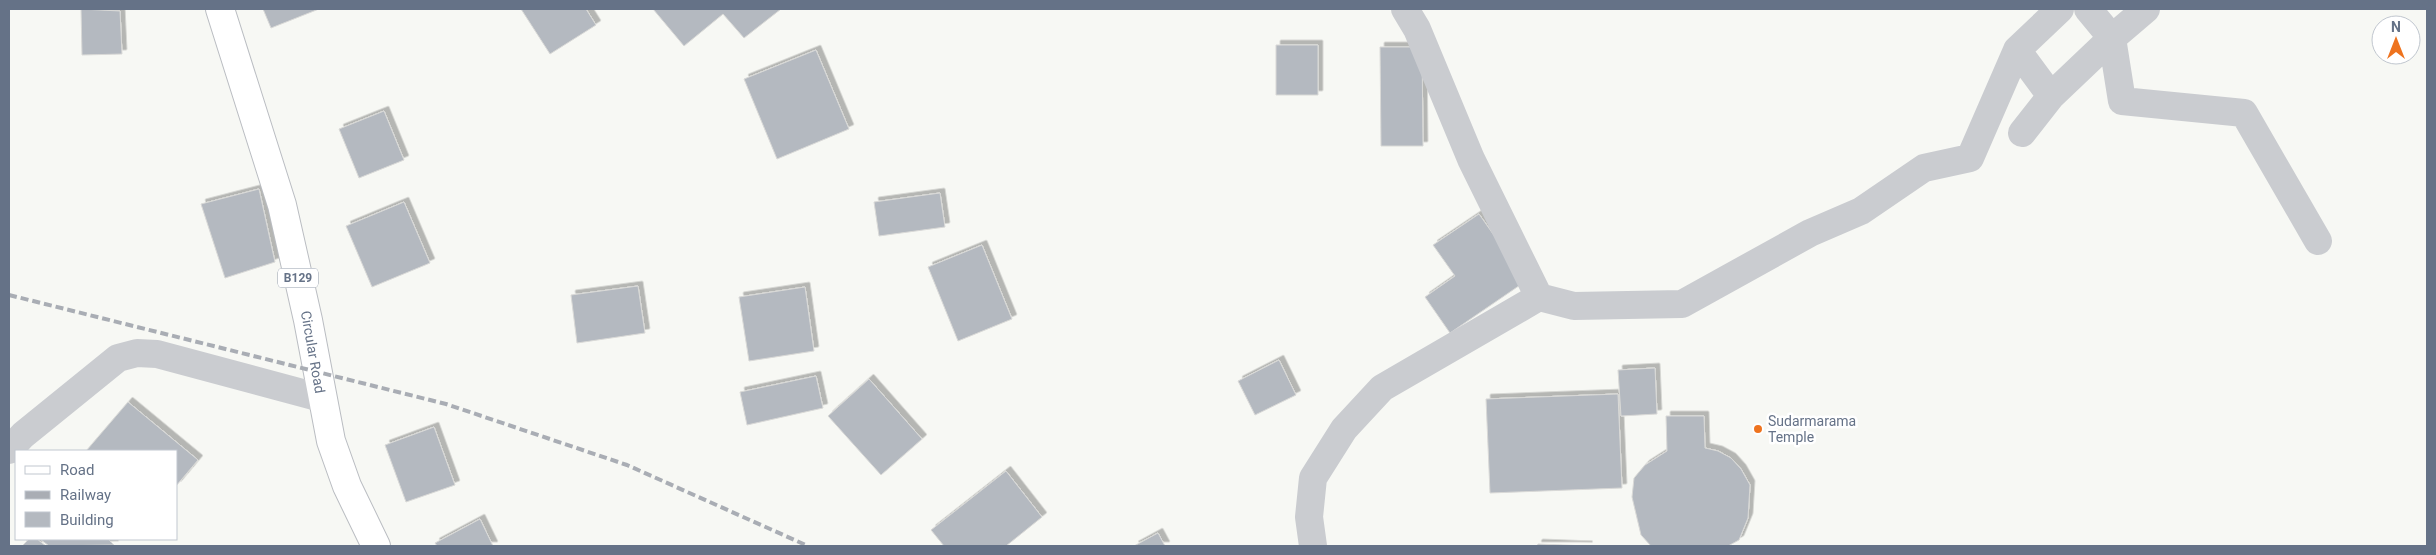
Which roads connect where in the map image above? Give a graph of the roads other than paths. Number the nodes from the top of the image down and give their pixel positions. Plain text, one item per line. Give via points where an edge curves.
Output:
1 (220, 9) edge
2 (1405, 9) edge
3 (2060, 9) edge
4 (2088, 9) edge
5 (2146, 9) edge
6 (2112, 38) junction
7 (2017, 50) junction
8 (2051, 96) junction
9 (2022, 133) dead end
10 (2318, 241) dead end
11 (1539, 297) junction
12 (321, 398) junction
13 (9, 450) edge
14 (376, 546) edge
15 (1313, 546) edge

1 - 12 main road, Circular Road / B129 via 282,204 308,320
2 - 11 street via 1417,29 1470,159
3 - 7 street
4 - 6 street
5 - 6 street
6 - 8 street
6 - 10 street via 2122,101 2244,113
7 - 8 street
7 - 11 street via 1970,158 1924,168 1861,211 1810,234 1682,304 1574,306
8 - 9 street
11 - 15 street via 1382,388 1344,429 1313,478 1309,517
12 - 13 street via 157,354 137,352 118,358
12 - 14 main road, Circular Road / B129 via 331,441 347,486

